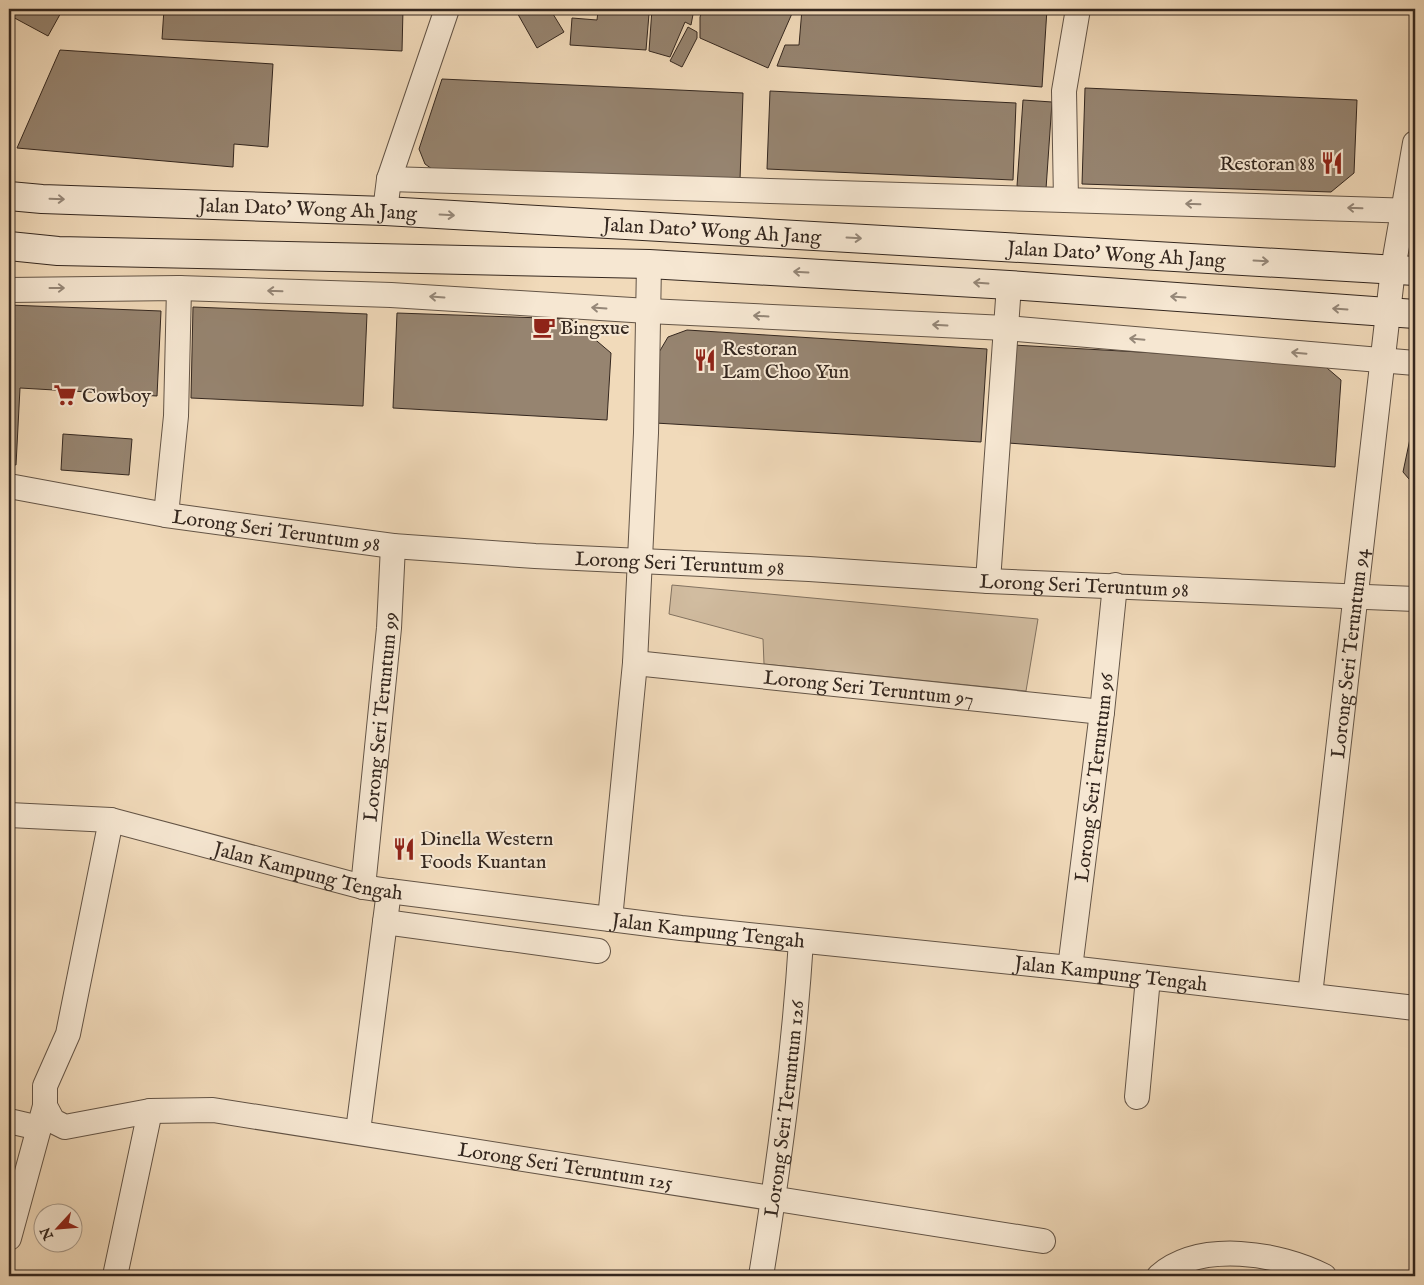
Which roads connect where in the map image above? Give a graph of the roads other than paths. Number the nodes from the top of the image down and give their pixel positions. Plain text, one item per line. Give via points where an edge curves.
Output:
1 (447, 9) edge
2 (1078, 9) edge
3 (1415, 143) edge
4 (389, 179) junction
5 (9, 196) edge
6 (1066, 200) junction
7 (1410, 210) edge
8 (385, 211) junction
9 (11, 248) edge
10 (392, 256) junction
11 (649, 264) junction
12 (1404, 270) edge
13 (1009, 285) junction
14 (179, 288) junction
15 (9, 290) edge
16 (391, 294) junction
17 (648, 311) junction
18 (1389, 312) junction
19 (1415, 314) edge
20 (1006, 328) junction
21 (1383, 360) junction
22 (1415, 363) edge
23 (9, 486) edge
24 (166, 515) junction
25 (393, 546) junction
26 (640, 562) junction
27 (988, 581) junction
28 (1115, 585) junction
29 (1356, 597) junction
30 (1415, 599) edge
31 (635, 664) junction
32 (1102, 712) junction
33 (9, 815) edge
34 (111, 820) junction
35 (363, 887) junction
36 (389, 891) junction
37 (610, 919) junction
38 (385, 922) junction
39 (801, 941) junction
40 (598, 951) dead end
41 (1070, 968) junction
42 (1148, 978) junction
43 (1310, 995) junction
44 (1415, 1008) edge
45 (1137, 1096) dead end
46 (150, 1111) junction
47 (42, 1117) junction
48 (9, 1121) edge
49 (358, 1132) junction
50 (773, 1200) junction
51 (9, 1238) edge
52 (1043, 1241) dead end
53 (116, 1276) edge
54 (761, 1276) edge
55 (1159, 1276) edge
56 (1324, 1276) edge

1 - 4 street
2 - 6 street via 1064,91
3 - 7 street, Lorong Seri Teruntum 94
4 - 6 street
4 - 8 street
5 -> 8 main road, Jalan Dato' Wong Ah Jang
7 -> 6 street
7 - 12 street, Lorong Seri Teruntum 94
8 -> 12 main road, Jalan Dato' Wong Ah Jang
9 - 10 main road, Jalan Dato' Wong Ah Jang
10 - 11 main road, Jalan Dato' Wong Ah Jang
10 - 16 street
13 -> 11 main road, Jalan Dato' Wong Ah Jang
11 - 17 street
12 - 18 street, Lorong Seri Teruntum 94
18 -> 13 main road, Jalan Dato' Wong Ah Jang
13 - 20 street
15 -> 14 street
16 -> 14 street
14 - 24 street via 176,416
17 -> 16 street
20 -> 17 street
17 - 26 street
18 - 19 main road, Jalan Dato' Wong Ah Jang
18 - 21 street, Lorong Seri Teruntum 94
21 -> 20 street
20 - 27 street
21 - 22 street
21 - 29 street, Lorong Seri Teruntum 94
23 - 24 street, Lorong Seri Teruntum 98
24 - 25 street, Lorong Seri Teruntum 98
25 - 26 street, Lorong Seri Teruntum 98
25 - 35 street, Lorong Seri Teruntum 99 via 389,628
26 - 27 street, Lorong Seri Teruntum 98
26 - 31 street
27 - 28 street, Lorong Seri Teruntum 98
28 - 29 street, Lorong Seri Teruntum 98
28 - 32 street, Lorong Seri Teruntum 96
29 - 30 street, Lorong Seri Teruntum 98
29 - 43 street, Lorong Seri Teruntum 94
31 - 32 street, Lorong Seri Teruntum 97
31 - 37 street
32 - 41 street, Lorong Seri Teruntum 96
33 - 34 street, Jalan Kampung Tengah
34 - 35 street, Jalan Kampung Tengah
34 - 47 street via 68,1034 45,1086
35 - 36 street, Jalan Kampung Tengah
36 - 37 street, Jalan Kampung Tengah
36 - 38 street
37 - 39 street, Jalan Kampung Tengah
38 - 40 street
38 - 49 street
39 - 41 street, Jalan Kampung Tengah
39 - 50 street, Lorong Seri Teruntum 126 via 799,983
41 - 42 street, Jalan Kampung Tengah
42 - 43 street, Jalan Kampung Tengah
42 - 45 street
43 - 44 street, Jalan Kampung Tengah
46 - 47 street, Lorong Seri Teruntum 125 via 65,1127
46 - 49 street, Lorong Seri Teruntum 125 via 213,1110
46 - 53 street
47 - 48 street
47 - 51 street
49 - 50 street, Lorong Seri Teruntum 125
50 - 52 street, Lorong Seri Teruntum 125
50 - 54 street, Lorong Seri Teruntum 126
55 - 56 street via 1169,1268 1194,1258 1217,1253 1261,1256 1310,1268

